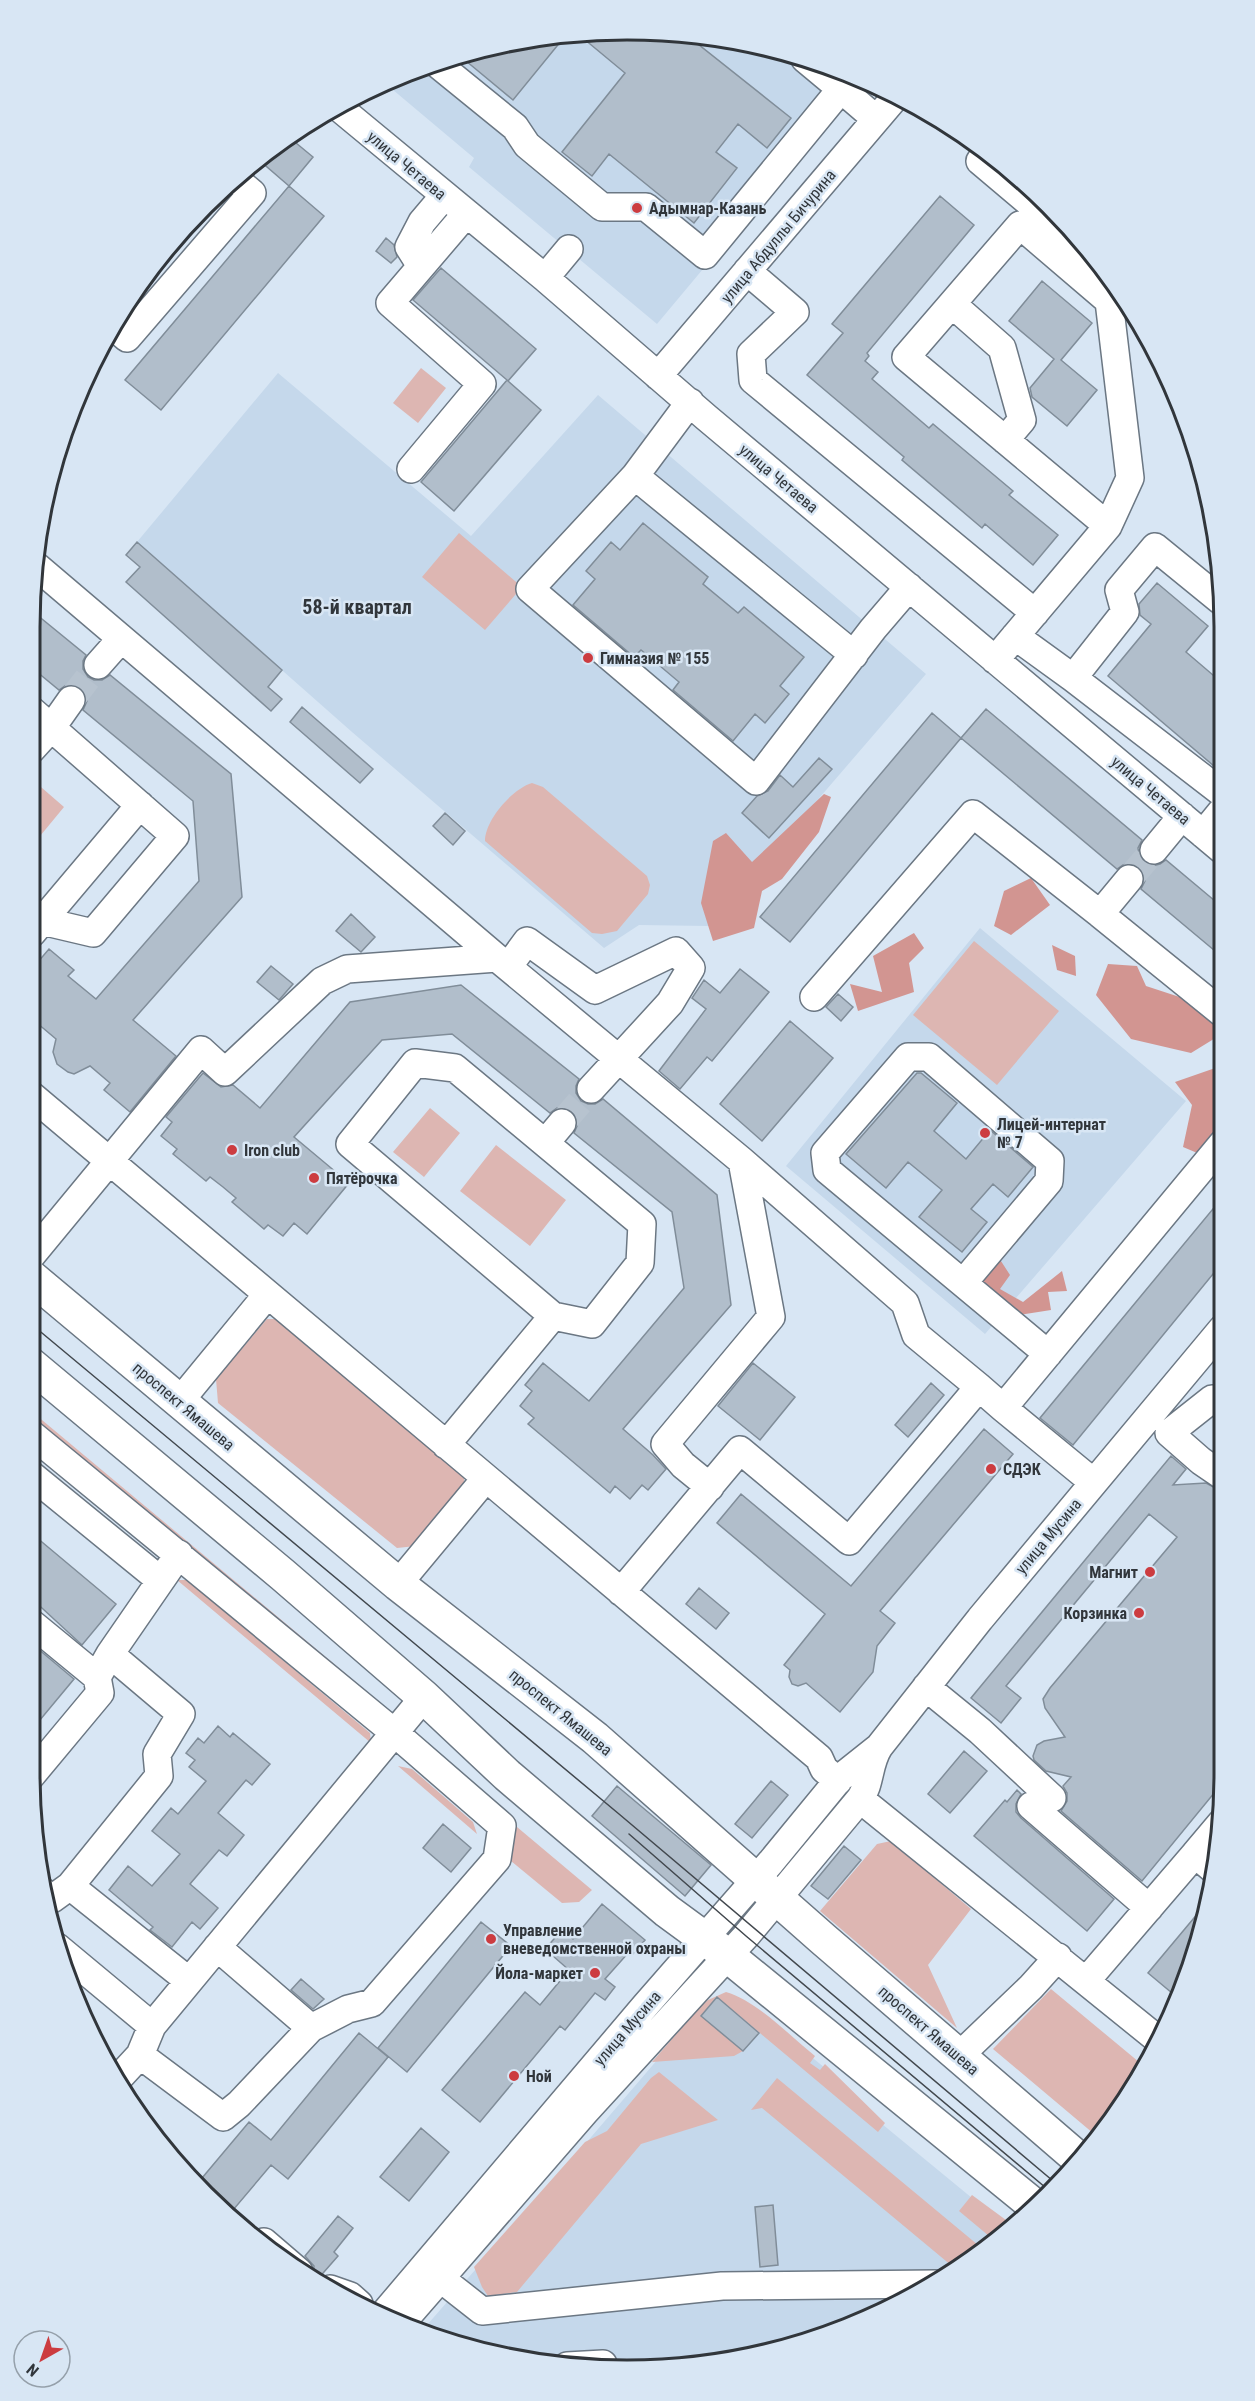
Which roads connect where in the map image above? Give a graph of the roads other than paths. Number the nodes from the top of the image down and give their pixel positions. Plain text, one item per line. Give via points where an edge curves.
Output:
1 (445, 70) edge
2 (824, 75) edge
3 (841, 89) junction
4 (890, 103) edge
5 (345, 113) edge
6 (876, 119) junction
7 (980, 161) dead end
8 (242, 185) edge
9 (444, 196) junction
10 (466, 214) junction
11 (1028, 217) junction
12 (1071, 243) edge
13 (569, 249) dead end
14 (421, 266) junction
15 (747, 271) junction
16 (545, 278) junction
17 (952, 304) junction
18 (120, 332) edge
19 (658, 376) junction
20 (690, 402) junction
21 (1005, 440) junction
22 (411, 469) dead end
23 (635, 476) junction
24 (1108, 526) junction
25 (44, 573) edge
26 (909, 587) junction
27 (1213, 594) edge
28 (1035, 613) junction
29 (1015, 636) junction
30 (121, 639) junction
31 (854, 655) junction
32 (995, 660) junction
33 (98, 665) tunnel mouth
34 (1073, 678) junction
35 (71, 700) tunnel mouth
36 (40, 717) edge
37 (52, 727) junction
38 (40, 740) edge
39 (1214, 787) edge
40 (140, 805) junction
41 (1182, 816) junction
42 (1212, 842) edge
43 (1154, 850) tunnel mouth
44 (1129, 879) tunnel mouth
45 (1100, 914) junction
46 (40, 916) edge
47 (40, 923) edge
48 (502, 962) junction
49 (814, 997) dead end
50 (1214, 1006) edge
51 (618, 1058) junction
52 (591, 1089) tunnel mouth
53 (40, 1103) edge
54 (1214, 1154) edge
55 (108, 1160) junction
56 (742, 1161) junction
57 (40, 1245) edge
58 (963, 1283) junction
59 (40, 1284) edge
60 (267, 1295) junction
61 (553, 1316) junction
62 (1214, 1338) edge
63 (1048, 1354) junction
64 (40, 1372) edge
65 (1183, 1375) junction
66 (979, 1387) junction
67 (1214, 1401) edge
68 (179, 1402) junction
69 (1214, 1406) edge
70 (1003, 1408) junction
71 (40, 1441) edge
72 (446, 1445) junction
73 (1214, 1470) edge
74 (486, 1478) junction
75 (40, 1482) edge
76 (1093, 1482) junction
77 (710, 1487) junction
78 (179, 1554) junction
79 (160, 1581) junction
80 (398, 1584) junction
81 (621, 1592) junction
82 (40, 1629) edge
83 (103, 1665) junction
84 (926, 1687) junction
85 (424, 1697) junction
86 (396, 1734) junction
87 (879, 1747) junction
88 (40, 1765) edge
89 (838, 1781) junction
90 (860, 1799) junction
91 (1205, 1862) edge
92 (70, 1886) junction
93 (766, 1889) junction
94 (54, 1897) edge
95 (1149, 1908) junction
96 (716, 1946) junction
97 (217, 1947) junction
98 (1058, 1957) junction
99 (71, 1959) edge
100 (189, 1981) junction
101 (1086, 1981) junction
102 (152, 2026) junction
103 (311, 2028) junction
104 (1153, 2035) edge
105 (140, 2055) junction
106 (959, 2056) junction
107 (123, 2073) edge
108 (1074, 2155) edge
109 (1029, 2202) edge
110 (432, 2272) junction
111 (917, 2284) edge
112 (389, 2310) edge
113 (405, 2317) edge

1 - 3 street via 515,127 527,145 602,207 646,207 705,255
2 - 3 street
3 - 6 street
4 - 6 street, улица Абдуллы Бичурина
5 - 9 street, улица Четаева
6 - 15 street, улица Абдуллы Бичурина
7 - 11 street
8 - 18 street via 252,193 127,338
9 - 10 street, улица Четаева
9 - 14 street via 422,222 409,247
10 - 14 street
10 - 16 street, улица Четаева
11 - 12 street
11 - 17 street
11 - 24 street via 1109,301 1130,478
13 - 16 street
14 - 22 street via 390,303 482,384
15 - 19 street, улица Абдуллы Бичурина
15 - 28 street via 795,312 751,354 753,380
16 - 19 street, улица Четаева
17 - 21 street via 1002,348 1022,420
17 - 21 street via 906,357
19 - 20 street, улица Четаева
20 - 23 street
20 - 26 street, улица Четаева
21 - 24 street
23 - 31 street
23 - 31 street via 530,589 756,781
24 - 28 street
25 - 30 street
26 - 31 street
26 - 32 street, улица Четаева
27 - 34 street via 1155,547 1119,590 1125,612
28 - 29 street
29 - 32 street
29 - 34 street
30 - 33 street
30 - 48 street
32 - 41 street, улица Четаева
34 - 39 street
35 - 37 street
36 - 37 street
37 - 38 street
37 - 40 street
40 - 46 street
40 - 47 street via 174,836 100,925 93,933
41 - 42 street, улица Четаева
41 - 43 street
44 - 45 street
45 - 49 street via 973,814
45 - 50 street
48 - 51 street
48 - 51 street via 527,940 595,990 676,951 691,968 670,1003
48 - 55 street via 347,969 322,981 225,1072 201,1050
51 - 52 street
51 - 56 street
53 - 55 street
54 - 63 street
55 - 57 street
55 - 60 street
56 - 66 street via 905,1303 916,1335
56 - 77 street via 771,1317 665,1444 683,1466
58 - 58 street via 827,1170 825,1153 908,1057 929,1057 1050,1161 1050,1181
58 - 63 street
59 - 68 main road, проспект Ямашева
60 - 68 street
60 - 72 street
61 - 61 street via 592,1324 640,1263 642,1224 554,1133 455,1068 415,1063 350,1144
61 - 72 street
62 - 65 street, улица Мусина
63 - 70 street
64 - 85 main road
65 - 67 street
65 - 76 street, улица Мусина
66 - 70 street
66 - 77 street via 849,1541 740,1449
68 - 80 main road, проспект Ямашева
69 - 73 street via 1169,1433
70 - 76 street
71 - 78 street
72 - 74 street
74 - 80 street
74 - 81 street
75 - 79 street
76 - 84 street, улица Мусина
77 - 81 street
78 - 79 street
78 - 86 street
79 - 83 street
80 - 93 main road, проспект Ямашева via 595,1738
81 - 89 street via 819,1758 824,1770
82 - 83 street
83 - 88 street via 100,1693
83 - 92 street via 181,1714 157,1754 159,1776
84 - 87 street, улица Мусина
84 - 95 street via 980,1731 1041,1802
85 - 86 street
85 - 96 main road via 667,1911
86 - 97 street
86 - 103 street via 502,1826 497,1859 372,2003 348,2009
87 - 89 street, улица Мусина
87 - 90 street, улица Мусина
89 - 93 street, улица Мусина
90 - 93 street, улица Мусина
90 - 98 street
91 - 95 street
92 - 94 street
92 - 100 street
93 - 96 street, улица Мусина via 746,1936
93 - 106 main road, проспект Ямашева
95 - 101 street
96 - 109 main road
96 - 110 street, улица Мусина
97 - 100 street
97 - 103 street
98 - 101 street
98 - 106 street
99 - 102 street
100 - 102 street
101 - 104 street
102 - 105 street
103 - 105 street via 223,2117
105 - 107 street
106 - 108 main road, проспект Ямашева
110 - 111 street via 482,2311 722,2286
110 - 112 street, улица Мусина
110 - 113 street, улица Мусина

